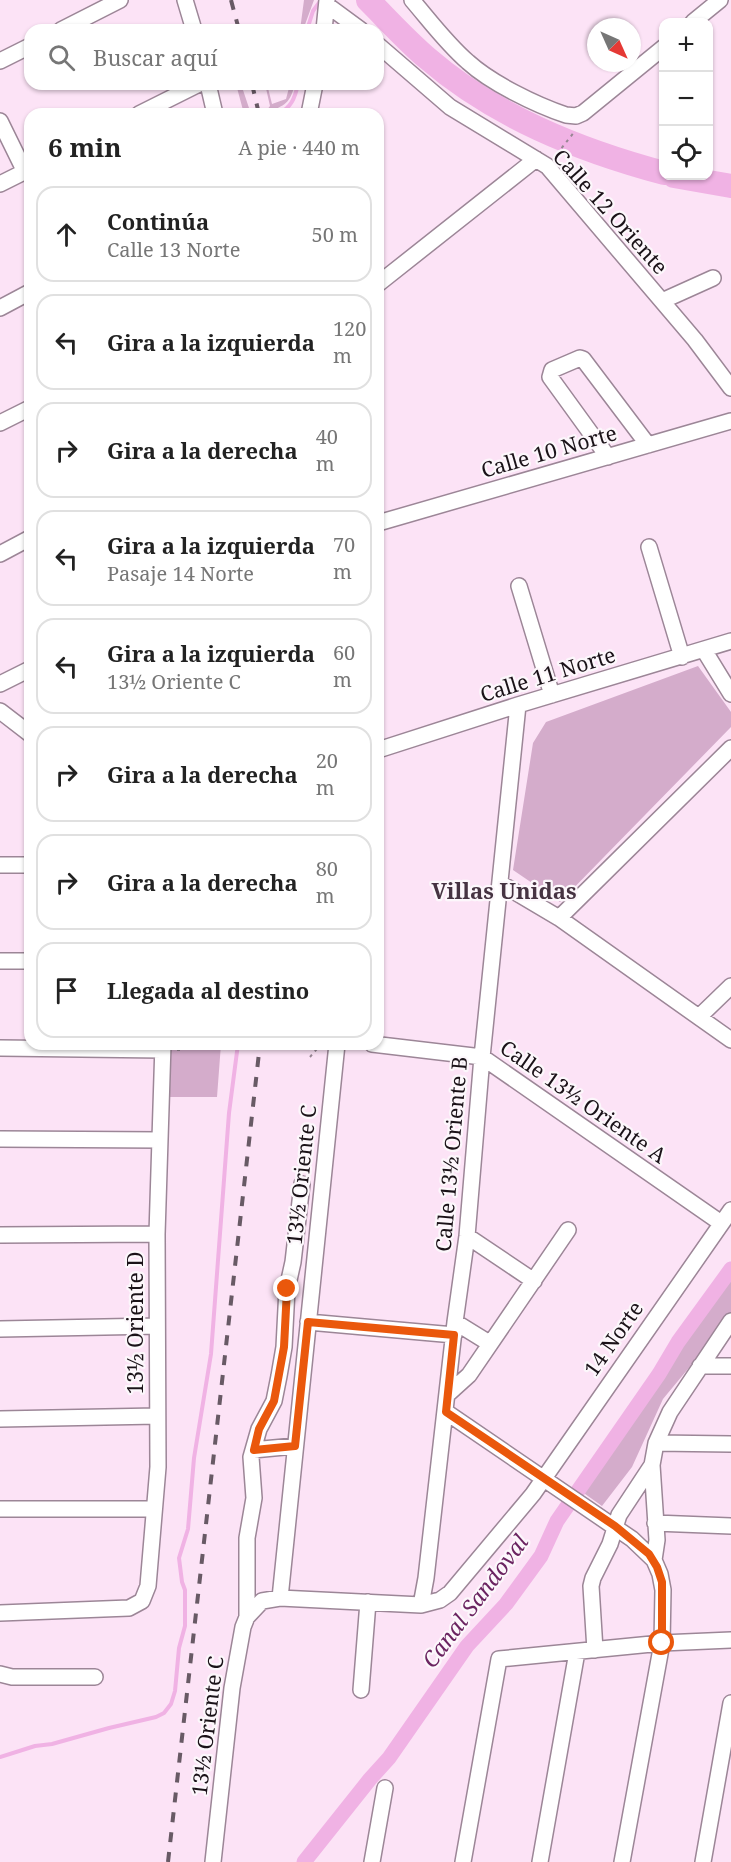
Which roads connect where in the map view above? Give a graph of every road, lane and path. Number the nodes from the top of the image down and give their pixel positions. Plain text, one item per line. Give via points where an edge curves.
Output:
1 (120, 0) edge
2 (185, 0) edge
3 (412, 0) edge
4 (720, 0) edge
5 (327, 3) edge
6 (698, 18) edge
7 (74, 24) edge
8 (192, 24) edge
9 (325, 24) edge
10 (353, 24) edge
11 (24, 49) edge
12 (384, 50) edge
13 (659, 50) edge
14 (0, 61) edge
15 (187, 90) edge
16 (209, 90) edge
17 (314, 90) edge
18 (152, 108) edge
19 (214, 108) edge
20 (310, 108) edge
21 (0, 121) edge
22 (574, 135) dead end
23 (558, 154) dead end
24 (536, 159) junction
25 (24, 165) edge
26 (24, 172) edge
27 (0, 184) edge
28 (713, 278) dead end
29 (384, 279) edge
30 (24, 295) edge
31 (662, 301) junction
32 (0, 308) edge
33 (731, 388) edge
34 (24, 411) edge
35 (731, 422) edge
36 (0, 423) edge
37 (648, 445) junction
38 (608, 457) junction
39 (384, 522) edge
40 (24, 541) edge
41 (649, 546) dead end
42 (0, 554) edge
43 (519, 586) dead end
44 (731, 641) edge
45 (704, 651) junction
46 (682, 657) junction
47 (24, 672) edge
48 (0, 684) edge
49 (731, 693) edge
50 (552, 695) junction
51 (518, 705) junction
52 (0, 711) edge
53 (24, 729) edge
54 (384, 748) edge
55 (731, 748) edge
56 (0, 865) edge
57 (24, 865) edge
58 (500, 883) junction
59 (559, 918) junction
60 (0, 961) edge
61 (24, 961) edge
62 (731, 986) edge
63 (700, 1016) junction
64 (731, 1040) edge
65 (384, 1045) edge
66 (0, 1048) edge
67 (24, 1048) edge
68 (162, 1050) edge
69 (316, 1050) edge
70 (336, 1050) edge
71 (310, 1056) dead end
72 (482, 1057) junction
73 (0, 1139) edge
74 (160, 1140) junction
75 (302, 1184) dead end
76 (731, 1210) edge
77 (722, 1223) junction
78 (568, 1230) dead end
79 (157, 1234) junction
80 (0, 1235) edge
81 (467, 1236) junction
82 (534, 1281) junction
83 (731, 1321) edge
84 (308, 1322) junction
85 (156, 1326) junction
86 (0, 1329) edge
87 (454, 1329) junction
88 (489, 1343) junction
89 (700, 1366) junction
90 (731, 1366) edge
91 (448, 1394) junction
92 (446, 1412) junction
93 (158, 1416) junction
94 (0, 1419) edge
95 (656, 1443) junction
96 (731, 1444) edge
97 (295, 1446) junction
98 (254, 1450) junction
99 (652, 1465) junction
100 (543, 1478) junction
101 (0, 1509) edge
102 (154, 1509) junction
103 (656, 1523) junction
104 (615, 1526) junction
105 (731, 1526) edge
106 (654, 1560) junction
107 (280, 1598) junction
108 (368, 1602) junction
109 (421, 1605) junction
110 (0, 1613) edge
111 (248, 1617) junction
112 (731, 1640) edge
113 (662, 1643) junction
114 (595, 1650) junction
115 (577, 1652) junction
116 (0, 1674) edge
117 (95, 1677) dead end
118 (361, 1690) dead end
119 (731, 1703) edge
120 (385, 1788) dead end
121 (213, 1862) edge
122 (372, 1862) edge
123 (463, 1862) edge
124 (540, 1862) edge
125 (622, 1862) edge
126 (703, 1862) edge

1 - 7 street
2 - 8 street
3 - 13 street via 448,43 480,72 556,112 576,116 583,113
4 - 6 street
5 - 9 street
5 - 10 street
11 - 14 street
12 - 24 street, Calle 12 Oriente via 450,107
15 - 18 street
16 - 19 street
17 - 20 street
21 - 25 street
22 - 23 path
24 - 29 street
24 - 31 street, Calle 12 Oriente via 547,166
26 - 27 street
28 - 31 street
30 - 32 street
31 - 33 street, Calle 12 Oriente
34 - 36 street
35 - 37 street, Calle 10 Norte
37 - 38 street, Calle 10 Norte
37 - 38 street via 583,359 552,370 550,376
38 - 39 street, Calle 10 Norte
40 - 42 street
41 - 46 street
43 - 50 street
44 - 45 street, Calle 11 Norte
45 - 46 street, Calle 11 Norte
45 - 49 street
46 - 50 street, Calle 11 Norte
47 - 48 street
50 - 51 street, Calle 11 Norte
51 - 54 street, Calle 11 Norte
51 - 58 street, Calle 13½ Oriente B
52 - 53 street
55 - 59 street
56 - 57 street
58 - 59 street
58 - 72 street, Calle 13½ Oriente B
59 - 63 street
60 - 61 street
62 - 63 street
63 - 64 street
65 - 72 street, Calle 13½ Oriente A
66 - 67 street
68 - 74 street, 13½ Oriente D
69 - 71 path
70 - 84 street, 13½ Oriente C
72 - 77 street, Calle 13½ Oriente A
72 - 81 street, Calle 13½ Oriente B
73 - 74 street
74 - 79 street, 13½ Oriente D
75 - 98 street via 287,1289 284,1347 274,1401 259,1429
76 - 77 street, 14 Norte
77 - 100 street, 14 Norte
78 - 82 street
79 - 80 street
79 - 85 street, 13½ Oriente D
81 - 82 street
81 - 87 street, Calle 13½ Oriente B
82 - 88 street
83 - 89 street
84 - 87 street
84 - 97 street, 13½ Oriente C
85 - 86 street
85 - 93 street, 13½ Oriente D
87 - 88 street
87 - 91 street, Calle 13½ Oriente B
88 - 91 street via 469,1375
89 - 90 street
89 - 95 street via 664,1422
91 - 92 street, Calle 13½ Oriente B
92 - 100 street
92 - 109 street, Calle 13½ Oriente B
93 - 94 street
93 - 102 street, 13½ Oriente D
95 - 96 street
95 - 99 street
97 - 98 street
97 - 107 street, 13½ Oriente C
98 - 111 street via 250,1466 254,1498 247,1539
99 - 103 street
99 - 104 street
100 - 104 street
100 - 109 street, 14 Norte via 450,1593
101 - 102 street
102 - 110 street, 13½ Oriente D via 148,1586 142,1601 129,1608
103 - 105 street
103 - 106 street
104 - 106 street
104 - 114 street via 591,1586
106 - 113 street via 662,1582
107 - 108 street
107 - 111 street, 13½ Oriente C via 262,1601
108 - 109 street
108 - 118 street
111 - 121 street, 13½ Oriente C via 232,1688
112 - 113 street
113 - 114 street
113 - 125 street
114 - 115 street
115 - 123 street via 498,1659
115 - 124 street
116 - 117 street
119 - 126 street
120 - 122 street

